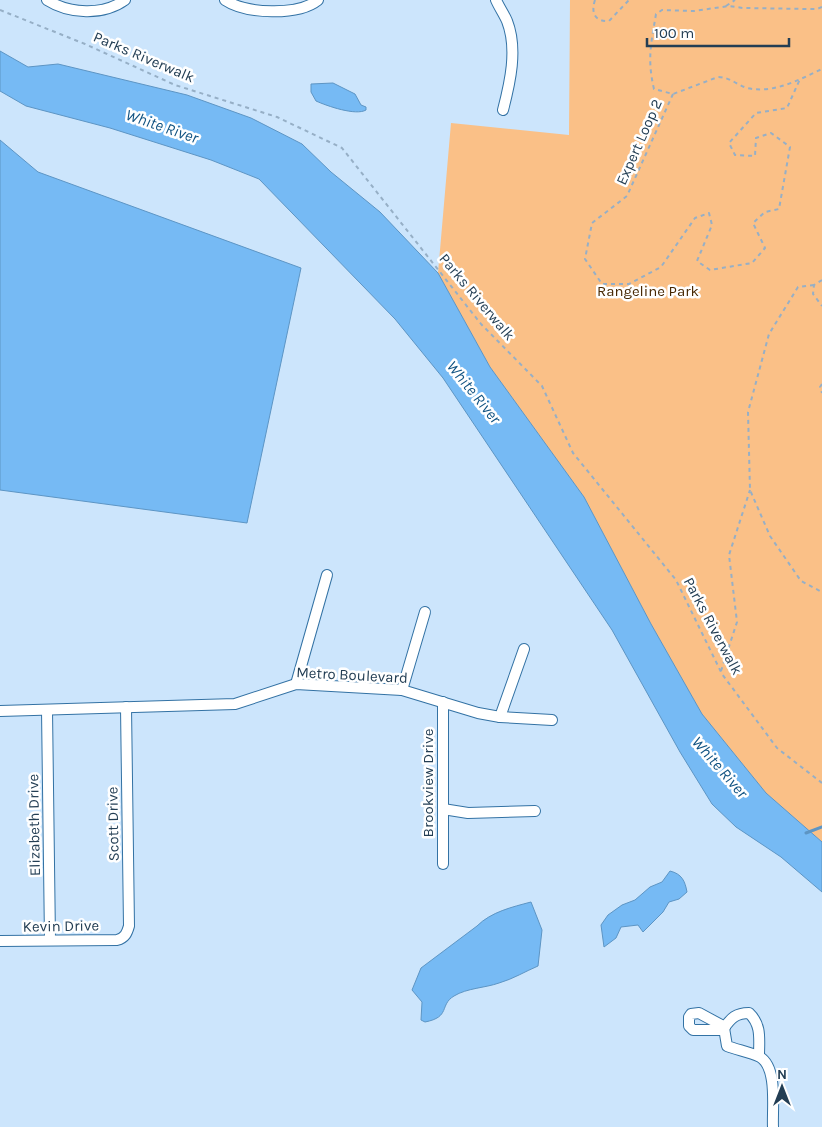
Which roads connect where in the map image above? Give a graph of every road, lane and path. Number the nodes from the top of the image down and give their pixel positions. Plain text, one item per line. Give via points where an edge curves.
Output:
1 (47, 0) edge
2 (125, 0) edge
3 (225, 0) edge
4 (318, 0) edge
5 (496, 0) edge
6 (594, 0) edge
7 (629, 0) edge
8 (734, 0) edge
9 (725, 6) junction
10 (822, 7) edge
11 (0, 10) edge
12 (822, 70) edge
13 (800, 79) junction
14 (673, 94) junction
15 (503, 110) dead end
16 (822, 280) edge
17 (814, 285) junction
18 (822, 306) edge
19 (822, 384) edge
20 (822, 393) edge
21 (750, 490) junction
22 (327, 575) dead end
23 (822, 592) edge
24 (425, 612) dead end
25 (524, 649) dead end
26 (720, 670) junction
27 (296, 684) junction
28 (402, 690) junction
29 (443, 702) junction
30 (126, 707) junction
31 (47, 710) junction
32 (0, 712) edge
33 (500, 717) junction
34 (552, 720) dead end
35 (822, 783) edge
36 (443, 809) junction
37 (535, 811) dead end
38 (443, 864) dead end
39 (123, 938) joint
40 (50, 940) junction
41 (0, 941) edge
42 (758, 1056) junction
43 (773, 1127) edge

1 - 2 street via 69,9 89,11 117,6
3 - 4 street via 241,7 268,11 310,6
5 - 15 street via 507,22 512,51 511,77
6 - 7 path via 592,9 595,16 604,21 609,21
8 - 9 path
9 - 10 path
9 - 14 path via 694,11 662,10 656,14 650,71 654,89
11 - 26 path, Parks Riverwalk via 86,44 175,86 277,117 342,148 481,324 542,386 573,453 676,580
12 - 13 path
13 - 14 path via 756,90 726,77 718,77
13 - 14 path, Expert Loop 2 via 787,108 756,113 728,144 735,155 755,156 756,138 771,132 790,147 778,209 765,212 753,223 765,248 752,263 710,270 697,261 712,225 709,214 695,218 661,267 629,284 602,284 585,258 592,223 627,196
16 - 17 path
17 - 18 path via 813,294
17 - 21 path via 798,287 769,334 748,412
19 - 20 path
21 - 23 path via 770,536 801,581
21 - 26 path via 728,555 737,622
22 - 27 street
24 - 28 street
25 - 33 street
26 - 35 path, Parks Riverwalk via 777,748
27 - 28 street, Metro Boulevard
27 - 30 street, Metro Boulevard via 235,704
28 - 29 street, Metro Boulevard
29 - 33 street, Metro Boulevard
29 - 36 street, Brookview Drive
30 - 31 street, Metro Boulevard
30 - 39 street, Scott Drive via 129,926
31 - 32 street, Metro Boulevard
31 - 40 street, Elizabeth Drive
33 - 34 street, Metro Boulevard
36 - 37 street via 468,813
36 - 38 street, Brookview Drive
39 - 40 street, Kevin Drive
40 - 41 street, Kevin Drive
42 - 42 street via 727,1046 725,1029 732,1017 749,1013 756,1021
42 - 43 street via 770,1067 772,1076

